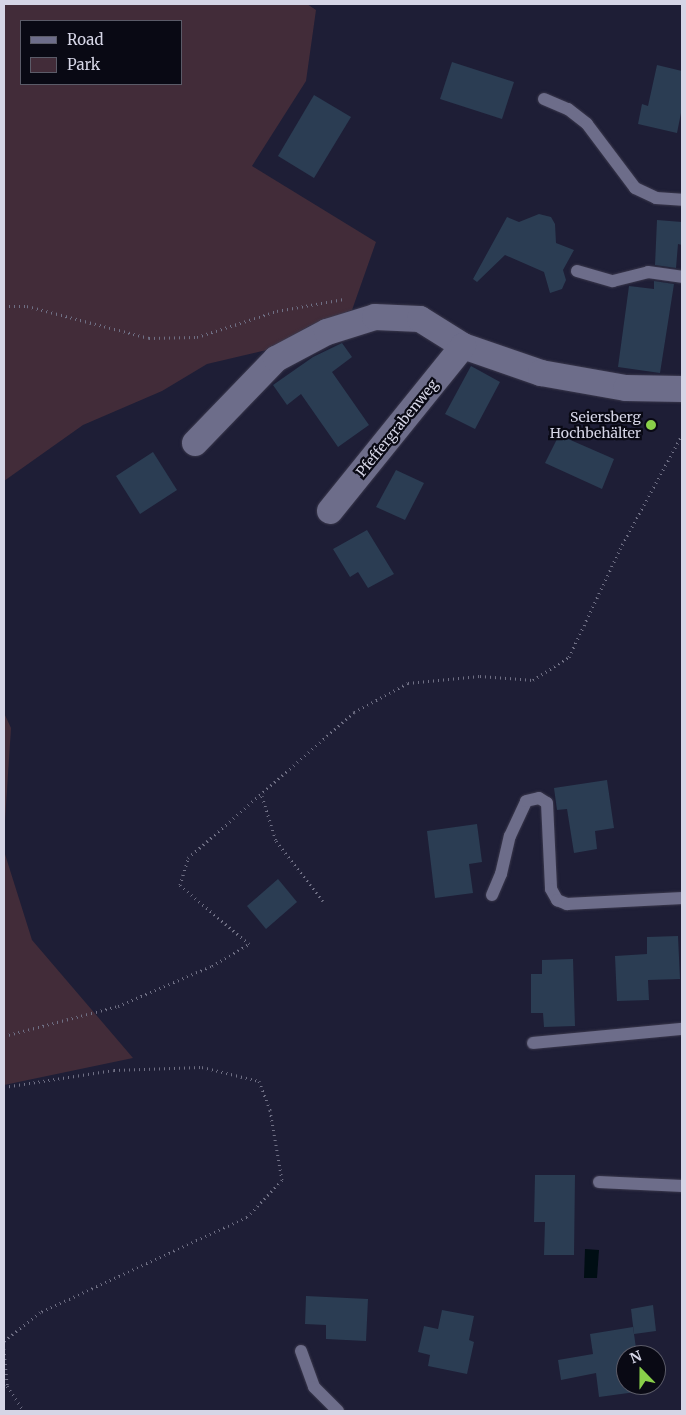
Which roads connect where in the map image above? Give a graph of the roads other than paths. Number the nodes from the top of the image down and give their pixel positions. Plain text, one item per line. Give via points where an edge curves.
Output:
1 (544, 99) dead end
2 (682, 200) edge
3 (577, 271) dead end
4 (682, 277) edge
5 (463, 346) junction
6 (682, 389) edge
7 (195, 443) dead end
8 (330, 511) dead end
9 (492, 895) dead end
10 (682, 898) edge
11 (682, 1029) edge
12 (533, 1043) dead end
13 (599, 1182) dead end
14 (682, 1186) edge
15 (301, 1352) dead end
16 (338, 1411) edge

1 - 2 lane via 568,108 587,124 635,188 656,198
3 - 4 lane via 612,281 648,272
5 - 6 street via 541,373 626,388
5 - 7 street via 420,319 376,317 327,332 276,359
5 - 8 street, Pfeffergrabenweg
9 - 10 lane via 510,836 526,801 539,798 547,803 551,889 558,900 567,904
11 - 12 lane
13 - 14 lane
15 - 16 lane via 314,1387

